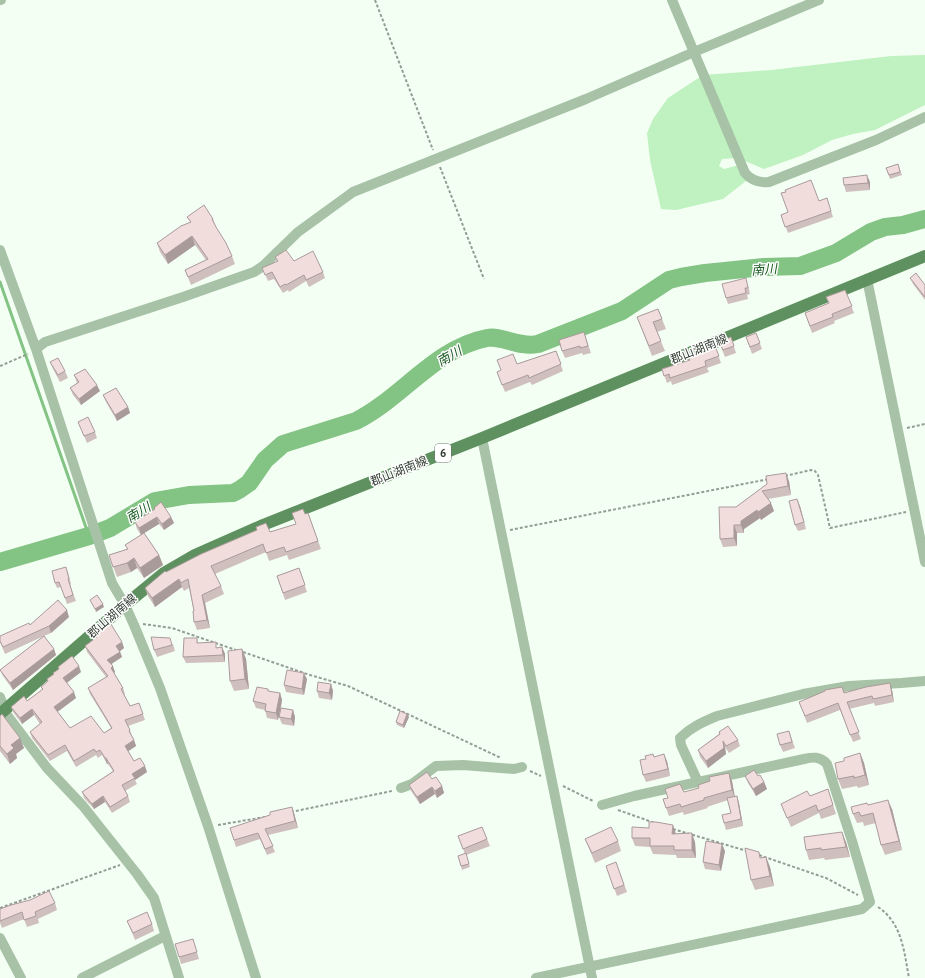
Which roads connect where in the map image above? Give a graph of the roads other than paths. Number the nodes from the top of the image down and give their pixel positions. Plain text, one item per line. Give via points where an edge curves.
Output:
1 (672, 0) edge
2 (819, 0) edge
3 (694, 52) junction
4 (925, 117) edge
5 (0, 250) edge
6 (925, 256) edge
7 (867, 279) junction
8 (34, 351) junction
9 (482, 438) junction
10 (925, 562) edge
11 (125, 605) junction
12 (925, 680) edge
13 (0, 697) edge
14 (3, 712) edge
15 (522, 767) dead end
16 (698, 782) junction
17 (401, 788) road end
18 (602, 805) dead end
19 (164, 936) junction
20 (0, 938) edge
21 (590, 968) junction
22 (21, 978) edge
23 (82, 978) edge
24 (179, 978) edge
25 (256, 978) edge
26 (536, 978) edge
27 (592, 978) edge

1 - 3 street
2 - 3 street
3 - 4 street via 745,173 757,181 769,182 876,140
3 - 8 street via 586,99 353,192 298,232 254,272 183,298 45,342
5 - 8 street
6 - 7 main road, 郡山湖南線 / 6
7 - 9 main road, 郡山湖南線 / 6
7 - 10 street
8 - 11 street via 112,583
9 - 11 main road, 郡山湖南線 / 6 via 263,525 195,555 164,573
9 - 21 street
11 - 14 main road, 郡山湖南線 / 6
11 - 25 street via 160,688 208,826
12 - 16 street via 849,686 803,694 707,720 680,738 680,745
13 - 14 street
14 - 19 street via 47,768 83,806 154,898
15 - 17 street via 514,769 463,765 436,766 412,784
16 - 18 street
16 - 21 street via 816,757 825,761 870,902 862,909
19 - 23 street
19 - 24 street
20 - 22 street
21 - 26 street
21 - 27 street

